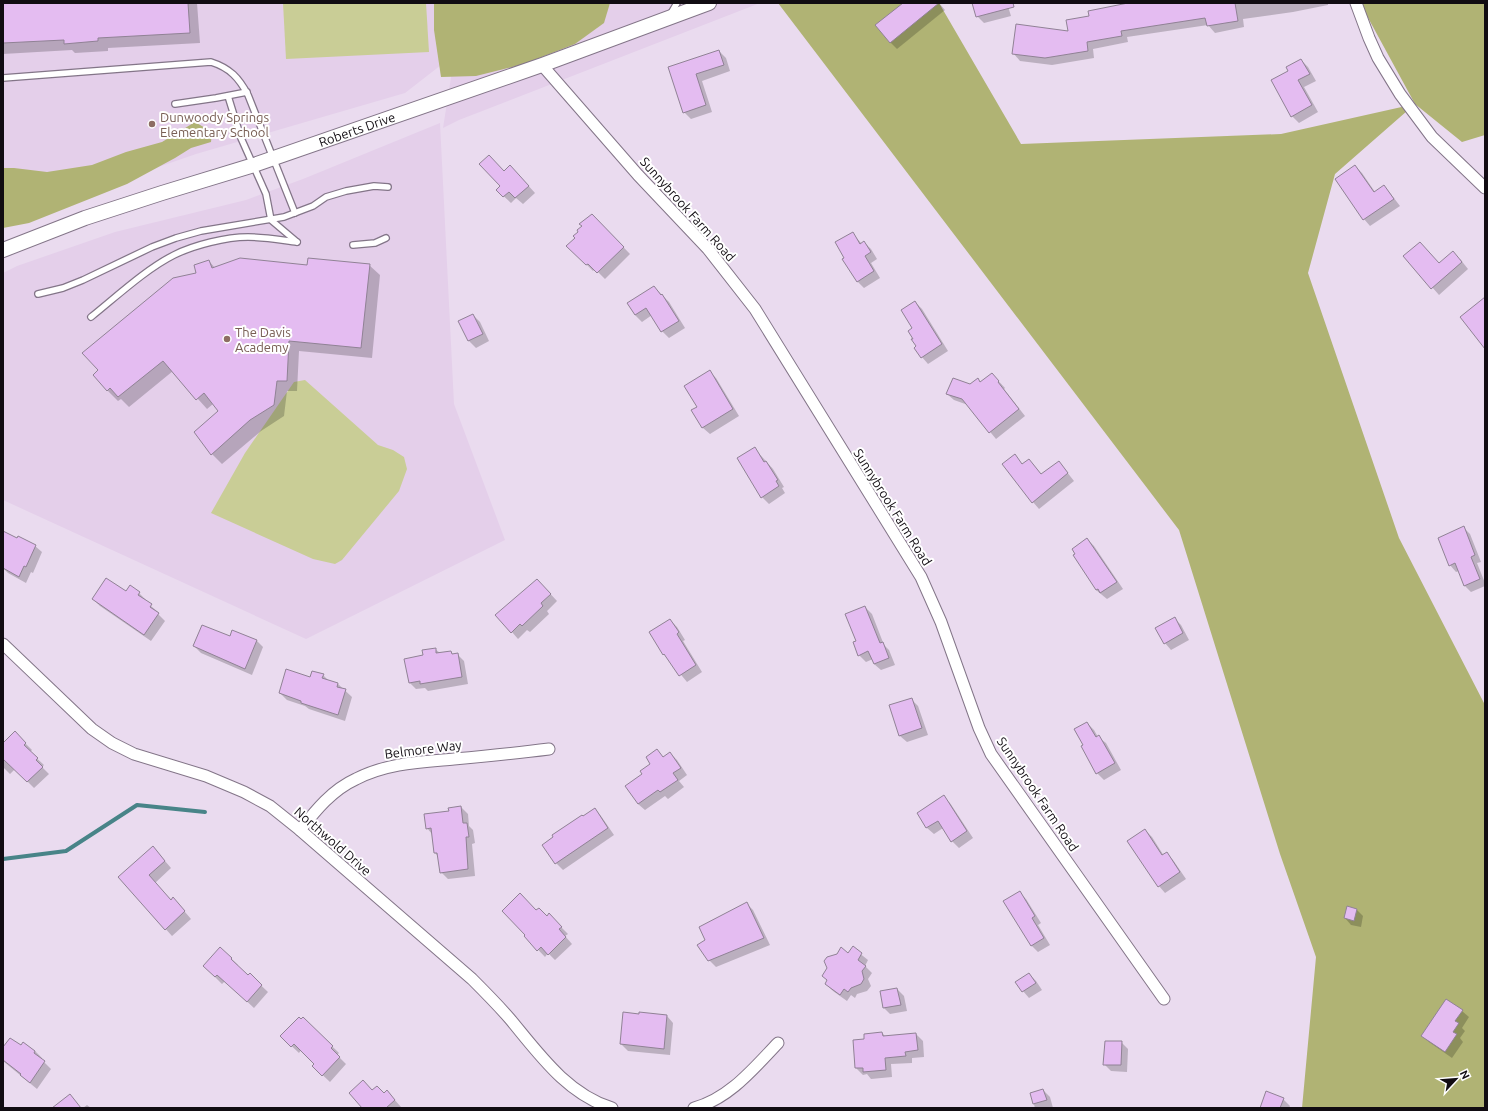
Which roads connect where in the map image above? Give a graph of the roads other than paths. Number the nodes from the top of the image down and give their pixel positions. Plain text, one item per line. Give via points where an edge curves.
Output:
1 (676, 3) edge
2 (1356, 3) edge
3 (701, 4) edge
4 (664, 21) junction
5 (542, 65) junction
6 (3, 78) edge
7 (247, 92) junction
8 (228, 96) junction
9 (175, 104) dead end
10 (272, 159) junction
11 (254, 165) junction
12 (388, 187) dead end
13 (1485, 188) edge
14 (295, 213) junction
15 (272, 220) junction
16 (386, 238) dead end
17 (353, 245) dead end
18 (3, 250) edge
19 (38, 294) dead end
20 (91, 317) dead end
21 (3, 644) edge
22 (549, 750) dead end
23 (300, 830) junction
24 (1164, 999) dead end
25 (778, 1044) dead end
26 (612, 1108) edge
27 (694, 1108) edge

1 - 4 lane
2 - 13 street via 1378,58 1400,94 1432,137
3 - 4 street, Roberts Drive
4 - 5 street, Roberts Drive
5 - 10 street, Roberts Drive
5 - 24 street, Sunnybrook Farm Road via 638,175 708,249 755,309 921,577 941,622 979,728 991,754
6 - 7 lane via 211,62 227,68
7 - 8 lane
7 - 10 lane
8 - 9 lane
8 - 11 lane via 241,138
10 - 11 street, Roberts Drive
10 - 14 lane
11 - 15 lane via 266,194
11 - 18 street, Roberts Drive via 85,218
12 - 14 lane via 346,190
14 - 15 lane
15 - 19 lane via 201,230 152,247 63,288
15 - 20 lane via 297,242 247,237 230,238 193,247 160,263
16 - 17 lane via 375,243
21 - 23 street, Northwold Drive via 92,729 112,743 134,754 206,776 244,792 270,806
22 - 23 street, Belmore Way via 405,763 377,770 354,779 334,792 316,809
23 - 26 street, Northwold Drive via 472,979 564,1080 581,1094
25 - 27 street via 735,1086 716,1099

